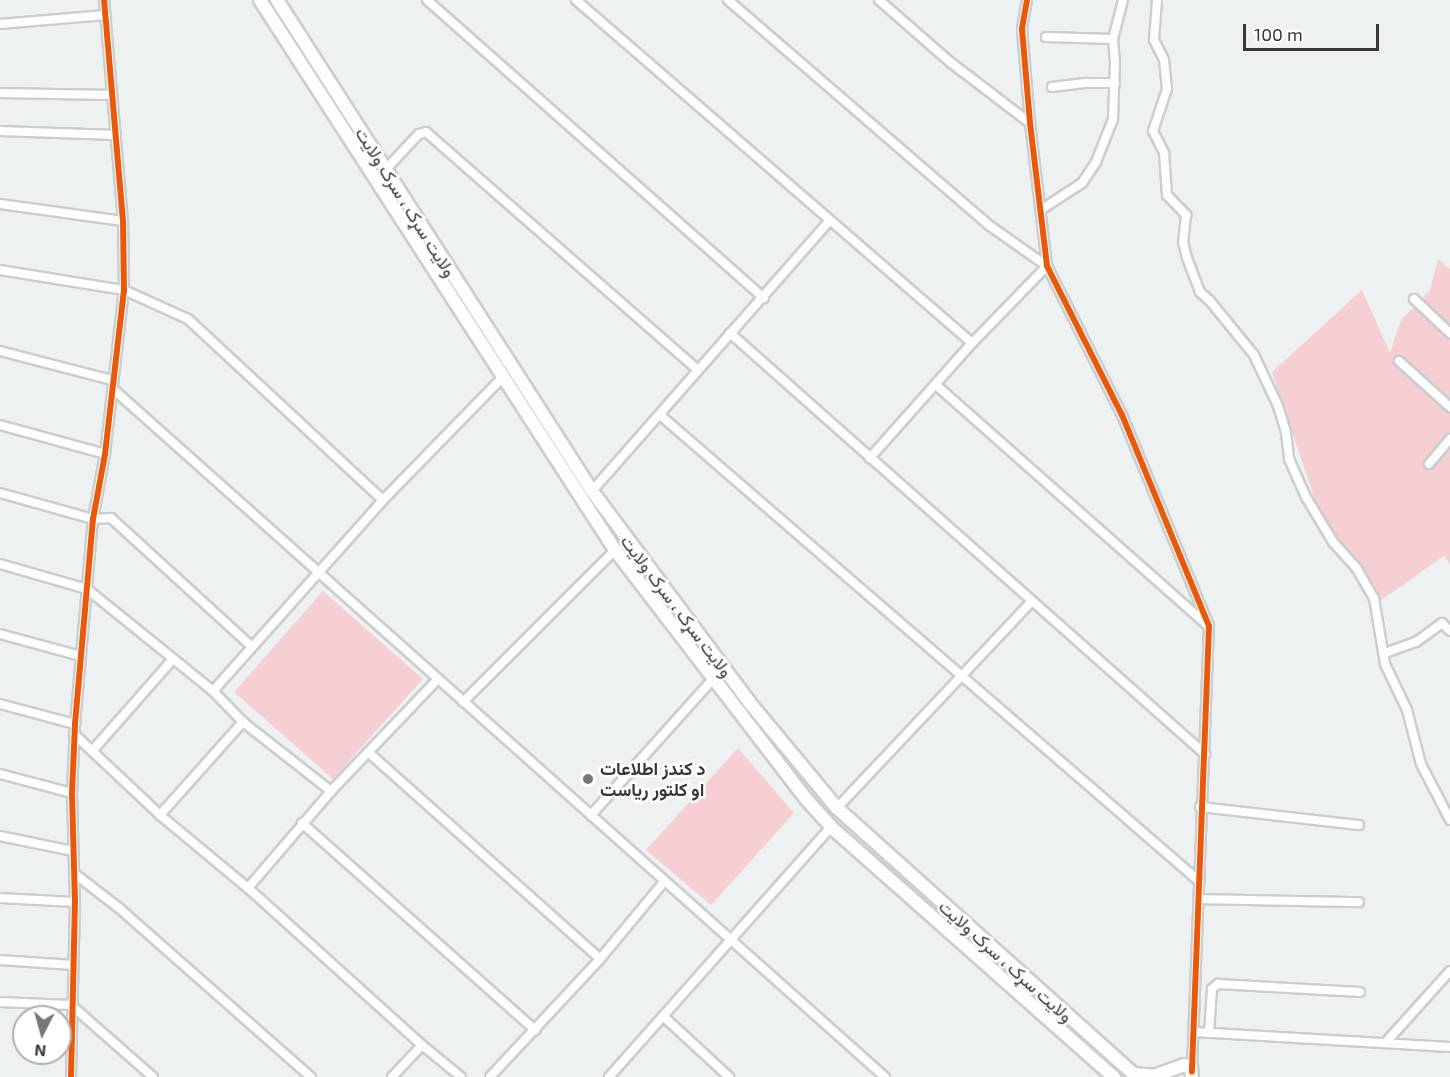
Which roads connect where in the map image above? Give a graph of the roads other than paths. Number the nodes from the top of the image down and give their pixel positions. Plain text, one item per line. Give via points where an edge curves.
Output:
1 (105, 0) edge
2 (260, 0) edge
3 (277, 0) edge
4 (427, 0) edge
5 (576, 0) edge
6 (728, 0) edge
7 (879, 0) edge
8 (1027, 0) edge
9 (1123, 0) edge
10 (1157, 0) edge
11 (106, 15) junction
12 (0, 24) edge
13 (1046, 37) dead end
14 (1113, 39) junction
15 (1115, 83) junction
16 (1052, 87) dead end
17 (0, 93) edge
18 (112, 95) junction
19 (1030, 123) junction
20 (0, 131) edge
21 (116, 135) junction
22 (386, 169) junction
23 (0, 204) edge
24 (1042, 209) junction
25 (123, 221) junction
26 (829, 221) junction
27 (1047, 266) junction
28 (0, 270) edge
29 (124, 290) junction
30 (764, 298) junction
31 (1414, 299) dead end
32 (730, 333) junction
33 (1450, 333) edge
34 (972, 343) junction
35 (0, 351) edge
36 (1400, 361) dead end
37 (698, 370) junction
38 (503, 378) junction
39 (112, 385) junction
40 (936, 385) junction
41 (1450, 407) edge
42 (660, 415) junction
43 (0, 425) edge
44 (1450, 440) edge
45 (105, 454) junction
46 (870, 458) junction
47 (1429, 464) dead end
48 (592, 492) junction
49 (0, 493) edge
50 (383, 500) junction
51 (93, 519) junction
52 (615, 550) junction
53 (0, 564) edge
54 (319, 570) junction
55 (87, 589) junction
56 (1031, 602) junction
57 (1209, 626) junction
58 (1450, 631) edge
59 (0, 634) edge
60 (251, 646) junction
61 (1385, 653) junction
62 (81, 656) junction
63 (173, 659) junction
64 (960, 676) junction
65 (713, 679) junction
66 (438, 680) junction
67 (213, 690) junction
68 (463, 702) junction
69 (0, 704) edge
70 (243, 722) junction
71 (75, 724) junction
72 (74, 734) junction
73 (93, 750) junction
74 (368, 752) junction
75 (1204, 754) junction
76 (0, 774) edge
77 (331, 791) junction
78 (72, 793) junction
79 (1200, 807) junction
80 (837, 808) junction
81 (160, 815) junction
82 (591, 815) junction
83 (1450, 820) edge
84 (302, 823) junction
85 (1359, 825) dead end
86 (831, 827) junction
87 (0, 836) edge
88 (73, 851) junction
89 (75, 874) junction
90 (1199, 881) junction
91 (664, 882) junction
92 (248, 888) junction
93 (0, 898) edge
94 (1199, 899) junction
95 (75, 902) junction
96 (1359, 902) dead end
97 (732, 941) junction
98 (600, 959) junction
99 (0, 960) edge
100 (73, 965) junction
101 (1450, 971) edge
102 (1360, 992) dead end
103 (0, 1002) edge
104 (71, 1005) joint
105 (72, 1006) edge
106 (663, 1016) junction
107 (535, 1030) junction
108 (1195, 1032) junction
109 (1209, 1033) junction
110 (1387, 1041) junction
111 (422, 1045) junction
112 (1450, 1047) edge
113 (1192, 1074) edge
114 (1132, 1076) edge
115 (153, 1077) edge
116 (311, 1077) edge
117 (393, 1077) edge
118 (461, 1077) edge
119 (490, 1077) edge
120 (609, 1077) edge
121 (729, 1077) edge
122 (885, 1077) edge
123 (1114, 1077) edge

1 - 11 street
2 - 38 main road, ولایت سړک ، سرک ولایت
3 - 22 main road, ولایت سړک ، سرک ولایت
4 - 30 street
5 - 26 street
6 - 27 street via 990,226
7 - 19 street via 950,62
8 - 19 street via 1022,29
9 - 14 street
10 - 61 street via 1154,40 1164,60 1167,89 1154,131 1164,153 1167,195 1186,215 1183,242 1187,258 1200,292 1254,355 1278,406 1289,459 1306,497 1374,598
11 - 12 street
11 - 18 street
13 - 14 street
14 - 15 street
15 - 16 street
15 - 24 street via 1113,119 1096,162 1082,183
17 - 18 street
18 - 21 street
19 - 24 street
20 - 21 street
21 - 25 street
22 - 37 street via 419,134 426,132
22 - 48 main road, ولایت سړک ، سرک ولایت
23 - 25 street
24 - 27 street
25 - 29 street
26 - 30 street
26 - 34 street
27 - 34 street
27 - 57 street via 1122,415
28 - 29 street
29 - 39 street
29 - 50 street via 188,319
30 - 32 street
31 - 33 street
32 - 37 street
32 - 46 street
34 - 40 street
35 - 39 street
36 - 41 street
37 - 42 street
38 - 50 street
38 - 52 main road, ولایت سړک ، سرک ولایت
39 - 45 street
39 - 54 street
40 - 46 street
40 - 57 street
42 - 48 street
42 - 64 street
43 - 45 street
44 - 47 street
45 - 51 street
46 - 56 street
48 - 80 main road, ولایت سړک ، سرک ولایت via 749,702
49 - 51 street
50 - 54 street
51 - 55 street
51 - 60 street via 111,518
52 - 65 main road, ولایت سړک ، سرک ولایت
52 - 68 street
53 - 55 street
54 - 60 street
54 - 66 street
55 - 62 street
55 - 63 street
56 - 64 street
56 - 75 street
57 - 75 street
58 - 61 street via 1442,623 1416,642
59 - 62 street
60 - 67 street
61 - 83 street via 1385,664 1407,710 1421,764
62 - 71 street
63 - 67 street
63 - 73 street
64 - 80 street
64 - 90 street
65 - 82 street
65 - 86 main road, ولایت سړک ، سرک ولایت
66 - 68 street
66 - 74 street
67 - 70 street
68 - 82 street
69 - 71 street
70 - 77 street
70 - 81 street
71 - 72 street
72 - 73 street
72 - 78 street
73 - 81 street
74 - 77 street
74 - 98 street
75 - 79 street
76 - 78 street
77 - 84 street
78 - 88 street
79 - 85 street
79 - 90 street
80 - 114 main road, ولایت سړک ، سرک ولایت
81 - 92 street
82 - 91 street
84 - 92 street
84 - 107 street
86 - 97 street
86 - 123 main road, ولایت سړک ، سرک ولایت
87 - 88 street
88 - 89 street
89 - 95 street
89 - 116 street
90 - 94 street
91 - 97 street
91 - 98 street
92 - 111 street
93 - 95 street
94 - 96 street
94 - 108 street
95 - 100 street
97 - 106 street
97 - 122 street
98 - 107 street
99 - 100 street
100 - 104 street
101 - 110 street
102 - 109 street via 1218,984 1212,989
103 - 104 street
105 - 115 street
106 - 120 street
106 - 121 street
107 - 119 street
108 - 109 street
108 - 113 street
109 - 110 street
110 - 112 street
111 - 117 street
111 - 118 street
113 - 114 main road, ولایت سړک ، سرک ولایت via 1184,1065 1154,1076

